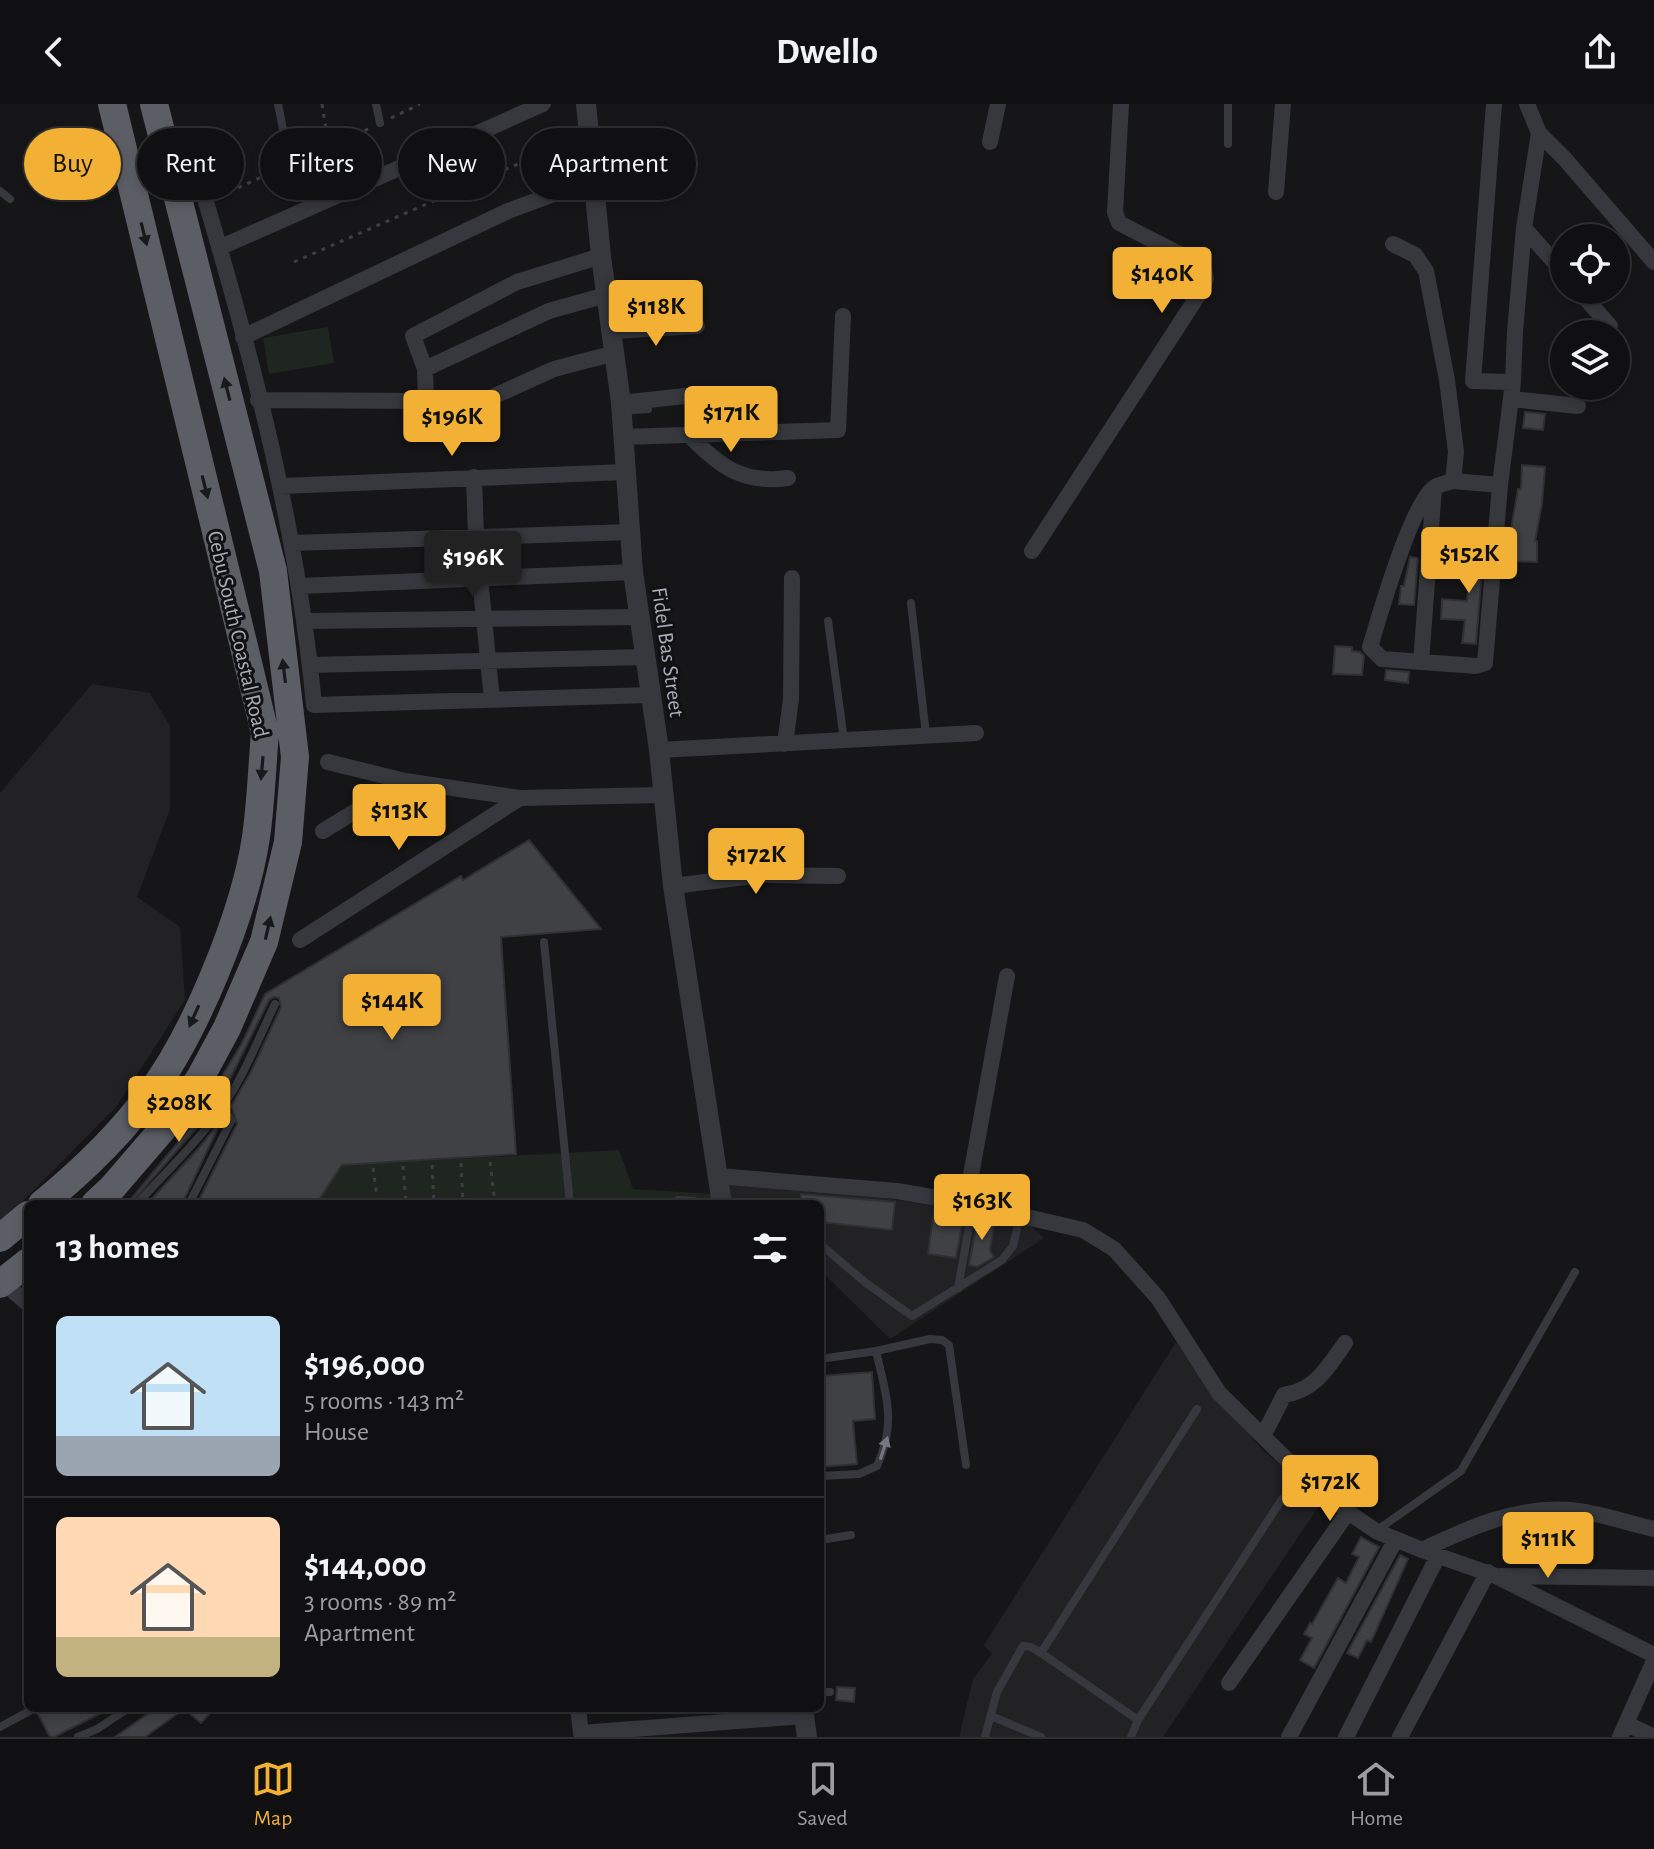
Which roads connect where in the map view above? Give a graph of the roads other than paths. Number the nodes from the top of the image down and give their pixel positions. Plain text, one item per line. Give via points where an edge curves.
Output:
1 (112, 104) edge
2 (154, 104) edge
3 (278, 104) edge
4 (376, 104) edge
5 (543, 104) edge
6 (586, 104) edge
7 (998, 104) edge
8 (1121, 104) edge
9 (1228, 104) edge
10 (1283, 104) edge
11 (1494, 104) edge
12 (1527, 104) edge
13 (380, 123) road end
14 (283, 128) edge
15 (588, 128) edge
16 (1539, 133) junction
17 (990, 142) dead end
18 (1228, 144) dead end
19 (0, 191) edge
20 (1276, 192) dead end
21 (10, 199) dead end
22 (538, 200) edge
23 (596, 200) edge
24 (206, 202) road end
25 (1524, 228) junction
26 (1393, 244) dead end
27 (219, 248) junction
28 (601, 256) junction
29 (1550, 257) edge
30 (1654, 262) edge
31 (606, 295) junction
32 (1590, 304) edge
33 (843, 316) dead end
34 (1605, 320) edge
35 (697, 326) dead end
36 (613, 331) junction
37 (243, 337) junction
38 (615, 353) junction
39 (425, 369) junction
40 (1447, 380) junction
41 (1473, 381) junction
42 (1512, 390) junction
43 (685, 396) dead end
44 (258, 400) junction
45 (426, 401) junction
46 (1578, 406) dead end
47 (621, 407) junction
48 (648, 409) dead end
49 (690, 436) junction
50 (622, 437) junction
51 (625, 472) junction
52 (474, 477) junction
53 (788, 478) dead end
54 (1453, 481) junction
55 (1500, 485) junction
56 (281, 486) junction
57 (1434, 487) junction
58 (275, 525) junction
59 (630, 532) junction
60 (476, 537) junction
61 (292, 543) junction
62 (1032, 551) dead end
63 (633, 572) junction
64 (792, 578) dead end
65 (481, 579) junction
66 (300, 586) junction
67 (911, 603) dead end
68 (640, 617) junction
69 (486, 618) junction
70 (306, 621) junction
71 (828, 621) dead end
72 (646, 657) junction
73 (489, 660) junction
74 (1421, 662) junction
75 (310, 665) junction
76 (650, 695) junction
77 (492, 700) junction
78 (976, 733) dead end
79 (926, 735) junction
80 (844, 740) junction
81 (785, 744) junction
82 (659, 750) junction
83 (328, 762) dead end
84 (405, 781) junction
85 (662, 795) junction
86 (520, 798) junction
87 (323, 831) dead end
88 (838, 876) dead end
89 (673, 886) junction
90 (300, 940) dead end
91 (544, 942) dead end
92 (1007, 976) dead end
93 (275, 1004) dead end
94 (200, 1078) junction
95 (223, 1104) junction
96 (718, 1176) junction
97 (47, 1200) edge
98 (99, 1200) edge
99 (141, 1200) edge
100 (191, 1200) edge
101 (570, 1200) edge
102 (721, 1200) edge
103 (969, 1204) junction
104 (24, 1218) edge
105 (1017, 1229) dead end
106 (0, 1238) edge
107 (824, 1247) edge
108 (24, 1265) edge
109 (1575, 1272) dead end
110 (1, 1283) edge
111 (958, 1288) junction
112 (24, 1301) edge
113 (1345, 1343) dead end
114 (876, 1351) junction
115 (824, 1358) edge
116 (1197, 1409) dead end
117 (1263, 1436) junction
118 (966, 1465) dead end
119 (824, 1476) edge
120 (1282, 1499) dead end
121 (1348, 1512) junction
122 (1654, 1529) edge
123 (1376, 1531) junction
124 (851, 1535) dead end
125 (824, 1539) edge
126 (1396, 1539) junction
127 (1430, 1553) junction
128 (1492, 1574) junction
129 (1654, 1578) edge
130 (1041, 1653) junction
131 (1654, 1658) edge
132 (1229, 1683) dead end
133 (29, 1712) edge
134 (123, 1712) edge
135 (578, 1712) edge
136 (991, 1716) junction
137 (804, 1720) edge
138 (1138, 1720) junction
139 (0, 1730) edge
140 (1623, 1730) edge
141 (6, 1737) edge
142 (78, 1737) edge
143 (985, 1737) edge
144 (1041, 1737) edge
145 (1131, 1737) edge
146 (1289, 1737) edge
147 (1346, 1737) edge
148 (1400, 1737) edge
149 (1654, 1737) edge

1 -> 97 highway, Cebu South Coastal Road via 265,733 256,838 233,924 190,1027 150,1095 83,1170
58 -> 2 highway, Cebu South Coastal Road
3 - 14 lane
4 - 13 lane
5 - 27 street
6 - 15 street, Fidel Bas Street
7 - 17 street
8 - 62 street via 1115,212 1119,223 1203,266 1206,279
9 - 18 lane
10 - 20 street
11 - 41 street
12 - 16 street
16 - 25 street
16 - 30 street
19 - 21 lane
22 - 37 street
23 - 28 street, Fidel Bas Street
24 - 27 street
25 - 29 street
25 - 42 street
26 - 40 street via 1415,255 1426,271
27 - 37 street
28 - 31 street, Fidel Bas Street
28 - 39 street via 517,282 413,336
31 - 36 street, Fidel Bas Street
31 - 39 street via 549,311
32 - 34 street
33 - 49 street via 838,430
35 - 36 street
36 - 38 street, Fidel Bas Street
37 - 44 street
38 - 45 street via 554,369 490,398
38 - 47 street, Fidel Bas Street
39 - 45 street
40 - 41 street
40 - 54 street via 1456,452
41 - 42 street
42 - 46 street
42 - 55 street
43 - 47 street
44 - 45 street
44 - 56 street
47 - 48 lane
47 - 50 street, Fidel Bas Street
49 - 50 street
49 - 53 street via 743,477
50 - 51 street, Fidel Bas Street
51 - 52 street
51 - 59 street, Fidel Bas Street
52 - 56 street
52 - 60 street
54 - 55 street
54 - 57 street
55 - 74 street via 1485,663
56 - 58 street
57 - 74 street
57 - 74 street via 1394,569 1370,647 1382,659
58 - 61 street
94 -> 58 highway, Cebu South Coastal Road via 264,942 288,842 295,757 273,571
59 - 60 street
59 - 63 street, Fidel Bas Street
60 - 61 street
60 - 65 street
61 - 66 street
63 - 65 street
63 - 68 street, Fidel Bas Street
64 - 81 street via 791,699
65 - 66 street
65 - 69 street
66 - 70 street
67 - 79 lane
68 - 69 street
68 - 72 street, Fidel Bas Street
69 - 70 street
69 - 73 street
70 - 75 street
71 - 80 lane
72 - 73 street
72 - 76 street, Fidel Bas Street
73 - 75 street
73 - 77 street
75 - 77 street via 314,705
76 - 77 street
76 - 82 street, Fidel Bas Street
78 - 79 street
79 - 80 street
80 - 81 street
81 - 82 street
82 - 85 street, Fidel Bas Street
83 - 84 street
84 - 86 street
84 - 87 street
85 - 86 street
85 - 89 street, Fidel Bas Street
86 - 90 street
88 - 89 street via 762,875
89 - 96 street, Fidel Bas Street
91 - 101 lane
92 - 103 street
93 - 95 lane via 240,1080
94 - 95 lane
94 - 98 highway, Cebu South Coastal Road via 173,1117
95 - 99 lane
95 - 100 lane via 231,1121
96 - 102 street, Fidel Bas Street
96 - 103 street via 897,1191
103 - 111 lane
103 - 117 street via 1083,1230 1114,1249 1158,1298 1219,1393
104 - 106 highway
105 - 111 lane via 1002,1260
107 - 111 lane via 912,1316
108 - 110 highway
109 - 123 lane via 1461,1471
110 - 112 street
113 - 117 street via 1311,1386 1284,1395
114 - 115 lane
114 - 118 lane via 930,1339 949,1345
119 -> 114 lane via 859,1474 877,1466 883,1455 889,1412
116 - 130 lane
117 - 121 street
120 - 138 lane
121 - 123 street
121 - 132 street
122 - 127 street via 1569,1510 1517,1514 1469,1528
123 - 126 street
124 - 125 lane
126 - 127 street
126 - 146 street
127 - 128 street
127 - 147 street
128 - 129 street
128 - 131 street
128 - 148 street
130 - 136 lane via 1023,1646 997,1692
130 - 138 lane
131 - 140 street
133 - 139 lane
134 - 142 lane
135 - 137 street via 581,1733
136 - 143 lane
136 - 144 lane
138 - 145 lane
139 - 141 lane
140 - 149 street

